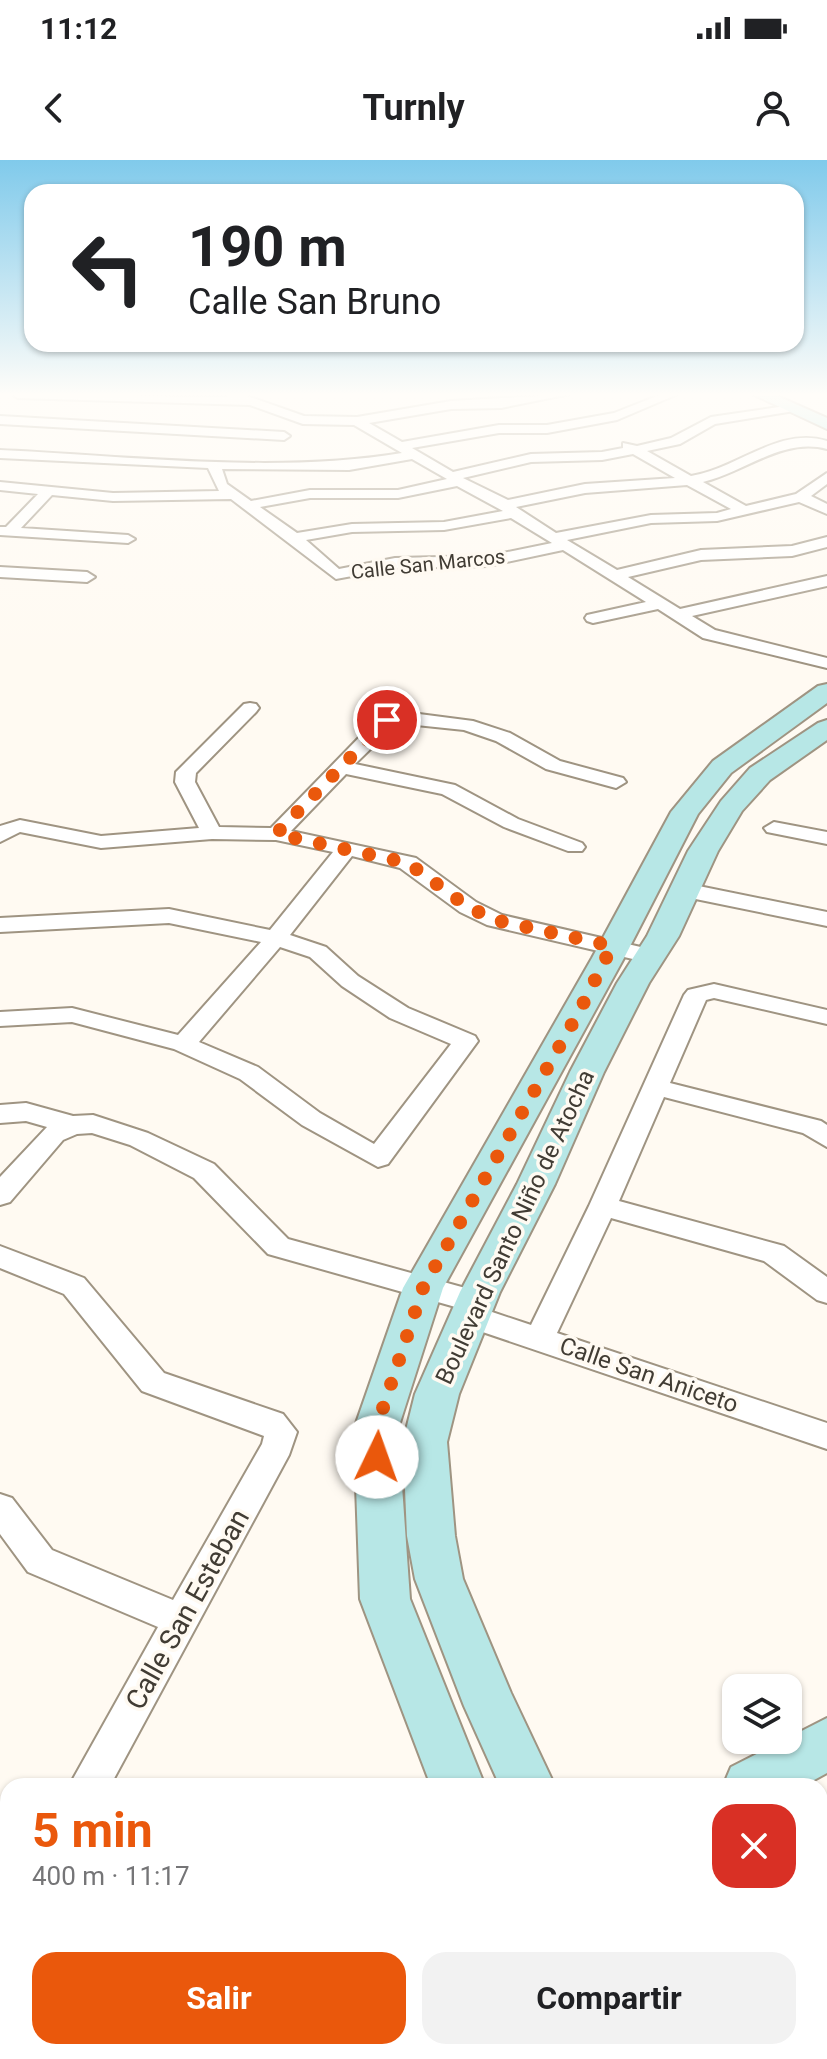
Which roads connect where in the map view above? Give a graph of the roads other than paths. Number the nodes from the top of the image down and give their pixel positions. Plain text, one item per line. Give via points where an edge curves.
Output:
1 (45, 483) edge
2 (71, 483) edge
3 (220, 483) edge
4 (442, 483) edge
5 (462, 483) edge
6 (645, 483) edge
7 (690, 483) edge
8 (820, 483) edge
9 (801, 497) junction
10 (244, 500) junction
11 (509, 509) junction
12 (743, 510) junction
13 (827, 510) edge
14 (3, 531) edge
15 (294, 538) junction
16 (128, 539) dead end
17 (561, 541) junction
18 (827, 542) edge
19 (792, 551) junction
20 (0, 572) edge
21 (827, 572) edge
22 (612, 576) junction
23 (87, 577) dead end
24 (827, 581) edge
25 (661, 604) junction
26 (677, 615) junction
27 (593, 618) dead end
28 (827, 663) edge
29 (827, 691) edge
30 (250, 708) dead end
31 (827, 728) edge
32 (341, 767) junction
33 (616, 782) dead end
34 (774, 828) dead end
35 (212, 833) junction
36 (276, 834) junction
37 (0, 836) edge
38 (827, 838) edge
39 (575, 847) dead end
40 (346, 849) junction
41 (684, 890) junction
42 (827, 919) edge
43 (0, 925) edge
44 (276, 938) junction
45 (612, 946) junction
46 (650, 956) junction
47 (827, 1017) edge
48 (0, 1019) edge
49 (183, 1044) junction
50 (655, 1087) junction
51 (0, 1114) edge
52 (73, 1125) junction
53 (827, 1138) edge
54 (0, 1195) edge
55 (603, 1206) junction
56 (0, 1256) edge
57 (423, 1288) junction
58 (827, 1292) edge
59 (473, 1309) junction
60 (540, 1338) junction
61 (827, 1436) edge
62 (0, 1508) edge
63 (180, 1620) junction
64 (827, 1744) edge
65 (93, 1778) edge
66 (455, 1778) edge
67 (524, 1778) edge
68 (765, 1778) edge

1 - 14 street
2 - 10 street via 113,497
3 - 10 street
4 - 10 street via 398,494
5 - 11 street
6 - 11 street via 588,488
7 - 12 street
8 - 9 street, Calle San Marcos
9 - 12 street, Calle San Marcos
9 - 13 street
10 - 15 street
11 - 15 street via 444,526 352,528
11 - 17 street
12 - 17 street, Calle San Marcos via 717,517 651,519
14 - 16 street
15 - 17 street, Calle San Marcos via 336,574 395,563 488,561
17 - 22 street
18 - 19 street
19 - 21 street
19 - 22 street via 711,553
20 - 23 street
22 - 25 street
24 - 26 street
25 - 26 street
25 - 27 street
26 - 28 street via 734,643
29 - 45 street, Boulevard Santo Niño de Atocha via 722,767 685,812
30 - 35 street via 186,772 185,782
31 - 41 street, Boulevard Santo Niño de Atocha via 750,785 703,851
32 - 33 street via 396,717 466,725 503,737 553,765
32 - 36 street
32 - 39 street via 448,789 511,823
34 - 38 street
35 - 36 street
35 - 37 street via 101,842 20,826
36 - 40 street
40 - 44 street
40 - 45 street via 408,863 495,920
41 - 42 street
41 - 46 street, Boulevard Santo Niño de Atocha
43 - 44 street via 169,916
44 - 49 street
44 - 49 street via 318,952 399,1013 466,1041 378,1158 311,1119 249,1073
45 - 46 street
45 - 57 street, Boulevard Santo Niño de Atocha
46 - 59 street, Boulevard Santo Niño de Atocha via 587,1072
47 - 50 street via 703,992 696,995
48 - 49 street via 72,1015
50 - 53 street via 812,1127
50 - 55 street
51 - 52 street, Calle San Aniceto via 26,1112
52 - 54 street via 54,1134
52 - 57 street, Calle San Aniceto via 93,1124 139,1139 204,1171 278,1247
55 - 58 street via 774,1253
55 - 60 street
56 - 63 street, Calle San Esteban via 74,1286 153,1382 272,1423 281,1432
57 - 59 street, Calle San Aniceto
57 - 66 street, Boulevard Santo Niño de Atocha via 376,1429 385,1599
59 - 60 street, Calle San Aniceto
59 - 67 street, Boulevard Santo Niño de Atocha via 437,1394 425,1442 431,1536 439,1579
60 - 61 street, Calle San Aniceto
62 - 63 street via 40,1561
63 - 65 street, Calle San Esteban
64 - 68 street

